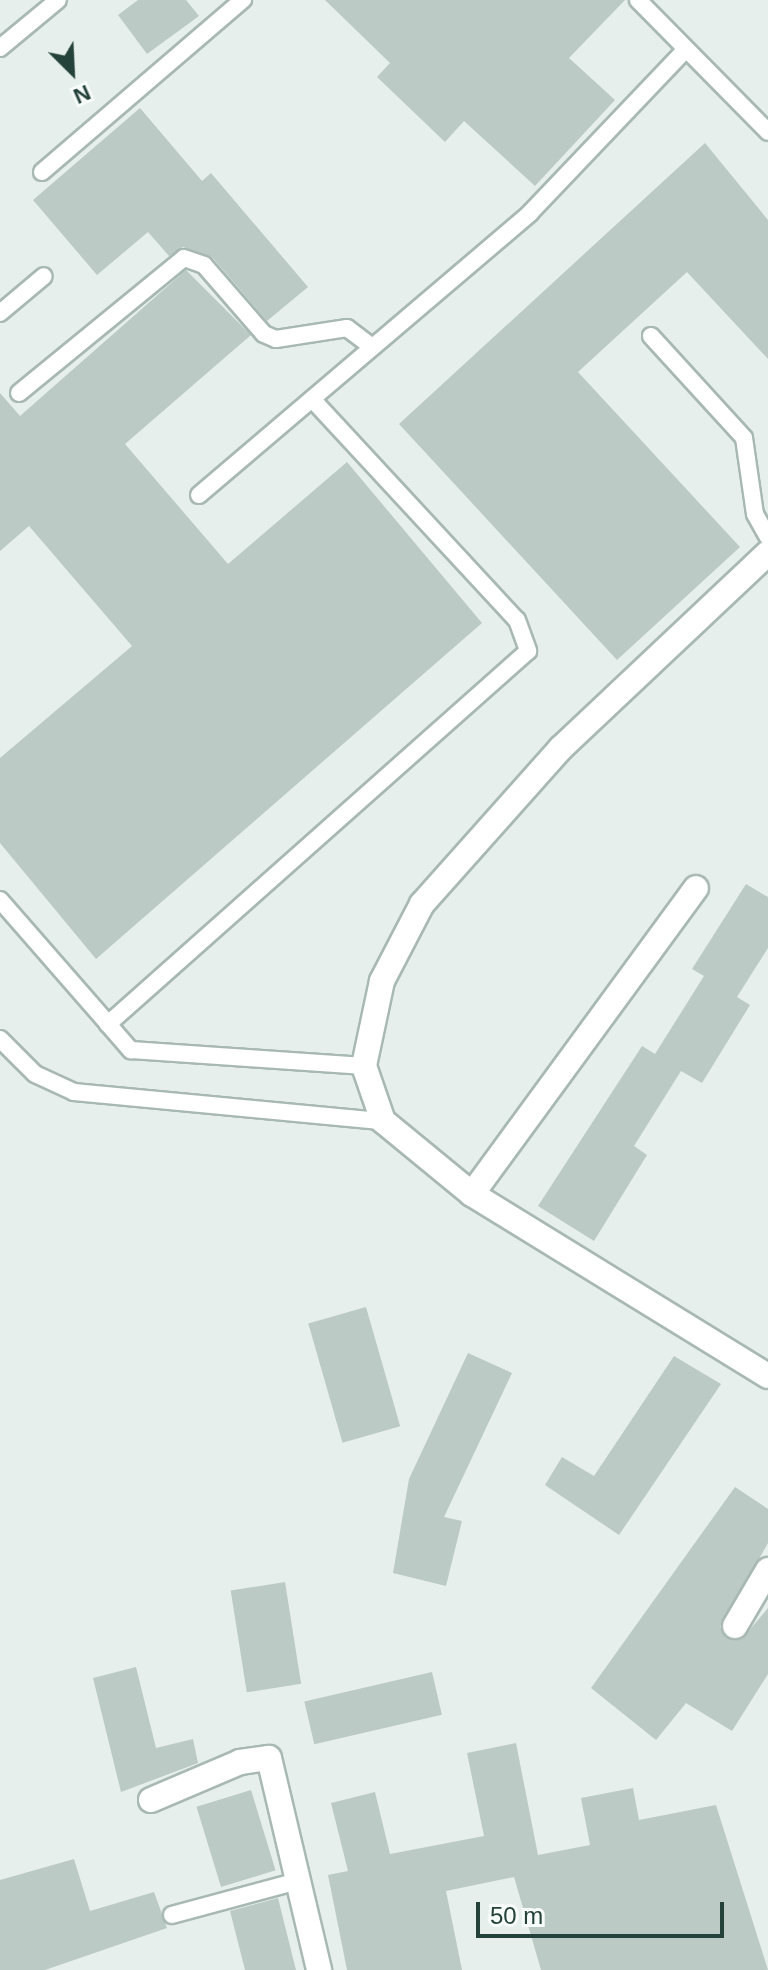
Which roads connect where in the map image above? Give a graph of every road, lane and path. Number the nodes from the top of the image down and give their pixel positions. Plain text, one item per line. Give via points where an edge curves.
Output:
1 (58, 0) edge
2 (243, 0) edge
3 (638, 0) edge
4 (0, 48) edge
5 (686, 49) junction
6 (768, 132) edge
7 (42, 172) dead end
8 (44, 276) dead end
9 (0, 313) edge
10 (651, 336) dead end
11 (372, 347) junction
12 (19, 393) dead end
13 (312, 399) junction
14 (199, 495) dead end
15 (768, 537) edge
16 (768, 553) edge
17 (696, 888) dead end
18 (0, 900) edge
19 (108, 1024) junction
20 (0, 1039) edge
21 (364, 1066) junction
22 (383, 1121) junction
23 (472, 1194) junction
24 (768, 1376) edge
25 (768, 1570) edge
26 (735, 1626) dead end
27 (151, 1800) dead end
28 (298, 1881) junction
29 (172, 1915) dead end
30 (319, 1970) edge

1 - 4 lane
2 - 7 lane
3 - 5 lane
5 - 6 lane
5 - 11 lane via 530,213
8 - 9 lane
10 - 15 lane via 744,438 755,514
11 - 12 lane via 347,328 276,339 264,334 204,265 184,258
11 - 13 lane
13 - 14 lane
13 - 19 lane via 517,620 528,651
16 - 21 street via 561,748 422,904 382,981
17 - 23 street
18 - 19 lane
19 - 21 lane via 131,1050
20 - 22 lane via 35,1074 74,1092
21 - 22 street
22 - 23 street
23 - 24 street
25 - 26 street
27 - 28 street via 240,1762 269,1758
28 - 29 lane
28 - 30 street

